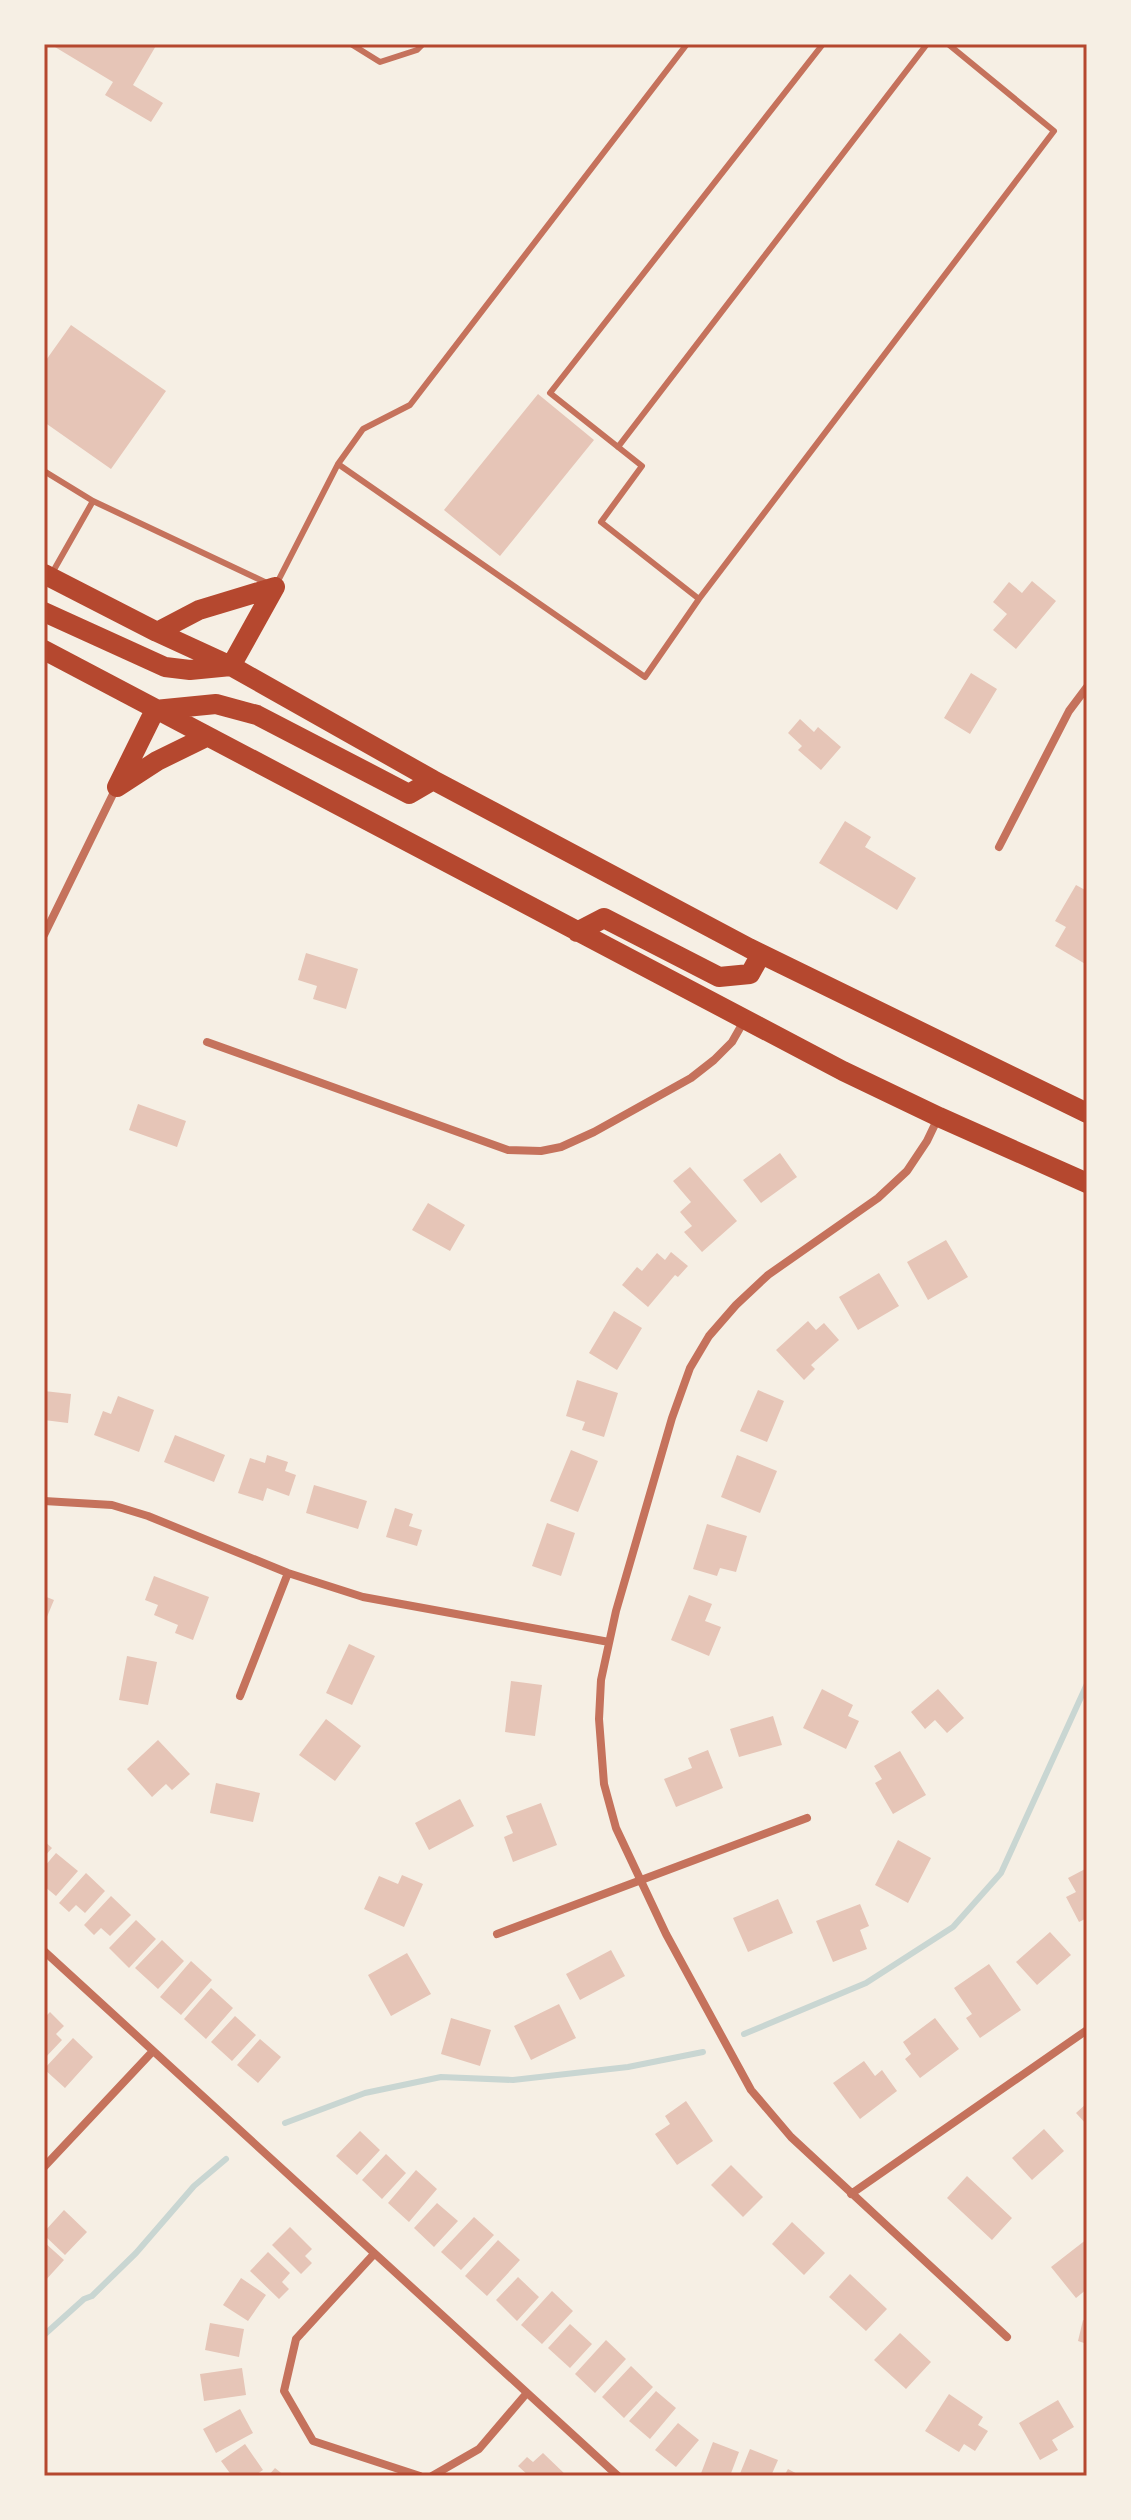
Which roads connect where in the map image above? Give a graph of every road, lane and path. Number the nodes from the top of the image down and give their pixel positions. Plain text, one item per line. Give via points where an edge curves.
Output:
1 (351, 44) edge
2 (423, 44) edge
3 (687, 44) edge
4 (823, 44) edge
5 (927, 44) edge
6 (948, 44) edge
7 (618, 447) junction
8 (338, 464) junction
9 (44, 471) edge
10 (93, 501) junction
11 (47, 575) edge
12 (275, 587) junction
13 (699, 599) junction
14 (44, 612) edge
15 (157, 632) junction
16 (44, 650) edge
17 (231, 666) junction
18 (1087, 687) edge
19 (155, 710) junction
20 (206, 737) junction
21 (433, 780) junction
22 (117, 787) junction
23 (999, 847) dead end
24 (577, 932) junction
25 (44, 935) edge
26 (761, 954) junction
27 (744, 1020) junction
28 (207, 1042) dead end
29 (1087, 1113) edge
30 (939, 1117) junction
31 (1087, 1183) edge
32 (44, 1501) edge
33 (288, 1573) junction
34 (609, 1642) junction
35 (240, 1696) dead end
36 (807, 1818) dead end
37 (639, 1879) junction
38 (497, 1934) dead end
39 (44, 1951) edge
40 (1087, 2030) edge
41 (153, 2051) junction
42 (44, 2167) edge
43 (851, 2194) junction
44 (374, 2254) junction
45 (1007, 2337) dead end
46 (526, 2394) junction
47 (420, 2476) edge
48 (432, 2476) edge
49 (618, 2476) edge

1 - 2 lane via 380,62
3 - 8 lane via 410,405 363,429
4 - 7 lane via 550,393
5 - 7 lane
6 - 13 lane via 1054,131
7 - 13 lane via 642,466 601,522
8 - 12 lane
8 - 13 lane via 645,677
9 - 10 lane
10 - 11 lane
10 - 12 lane
11 - 15 highway
12 - 15 highway via 199,610
12 - 17 highway
14 - 17 highway via 165,667
15 - 17 highway
16 - 19 highway
17 - 21 highway
18 - 23 street via 1069,711
19 - 20 highway
19 - 21 highway via 216,704 257,715 409,794
19 - 22 highway
20 - 22 highway
20 - 24 highway
21 - 26 highway
22 - 25 street
24 - 26 highway via 604,918 719,977 750,974
24 - 27 highway
26 - 29 highway
27 - 28 street via 732,1042 691,1078 594,1132 541,1151 508,1150
27 - 30 highway
30 - 31 highway
30 - 34 street via 898,1180 768,1275 709,1336 690,1368 672,1418
32 - 33 street via 112,1505
33 - 34 street via 363,1597
33 - 35 street
34 - 37 street via 599,1719 604,1784
36 - 37 street
37 - 38 street
37 - 43 street via 751,2090
39 - 41 street
40 - 43 street
41 - 42 street
41 - 44 street
43 - 45 street
44 - 46 street
44 - 47 street via 296,2339 284,2391 313,2441
46 - 48 street via 479,2449
46 - 49 street

